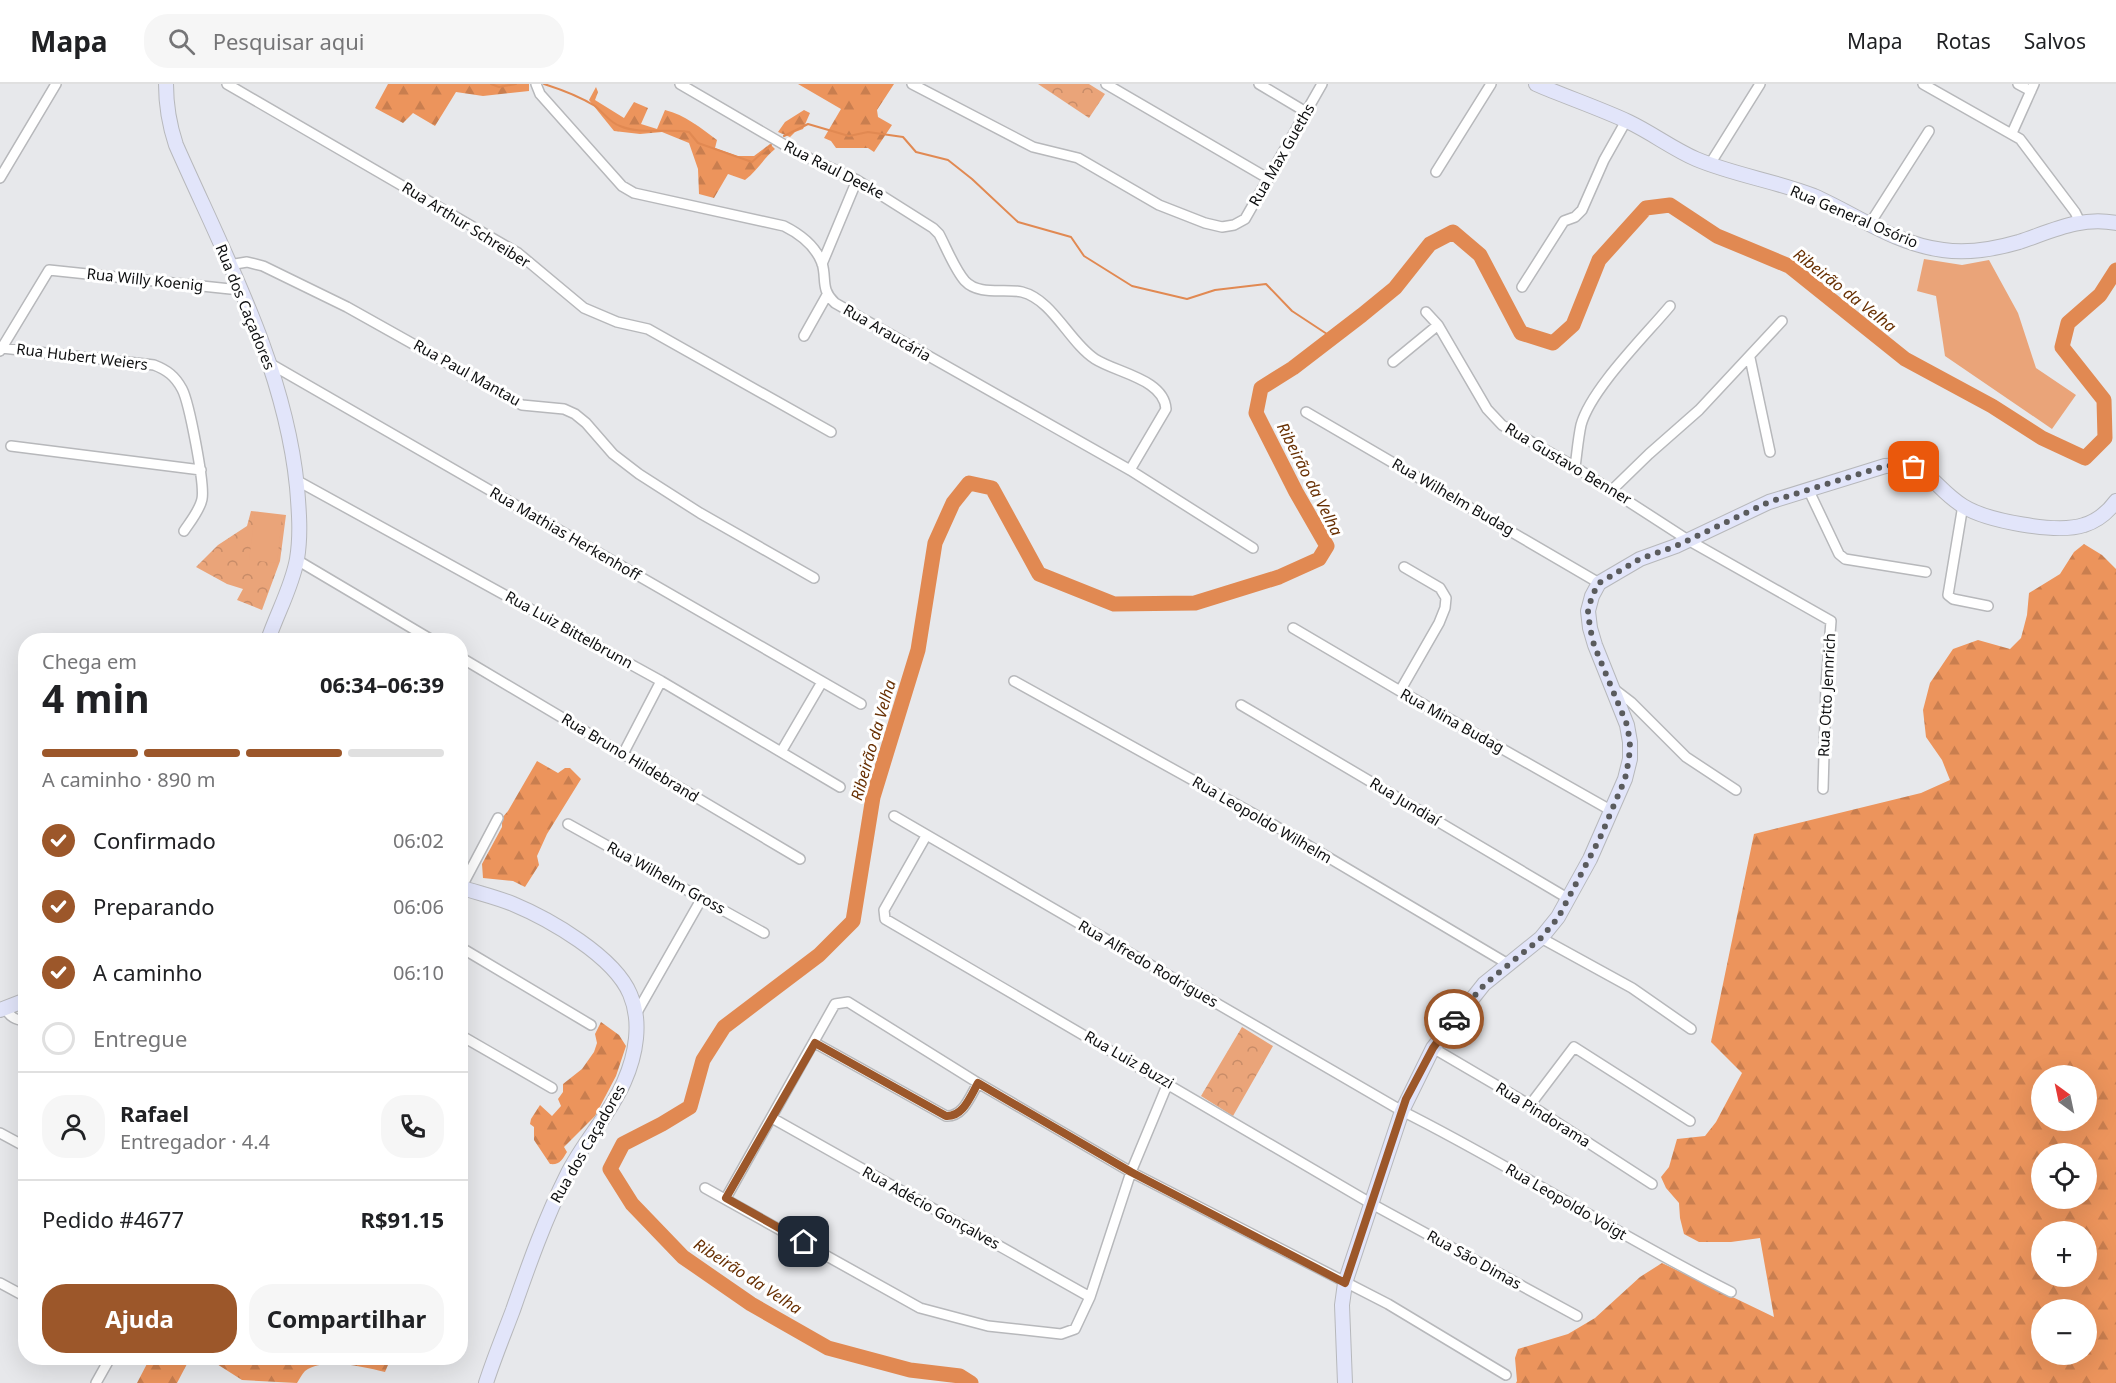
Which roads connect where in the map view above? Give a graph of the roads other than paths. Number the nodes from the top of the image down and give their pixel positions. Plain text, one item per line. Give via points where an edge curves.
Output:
1 (56, 84) edge
2 (166, 84) edge
3 (227, 84) edge
4 (536, 84) edge
5 (680, 84) edge
6 (912, 84) edge
7 (1106, 84) edge
8 (1259, 84) edge
9 (1322, 84) edge
10 (1491, 84) edge
11 (1536, 84) edge
12 (1760, 84) edge
13 (1923, 84) edge
14 (2018, 84) edge
15 (2033, 88) edge
16 (1306, 112) junction
17 (1626, 121) junction
18 (1929, 131) dead end
19 (2012, 133) junction
20 (1710, 164) junction
21 (1436, 172) dead end
22 (0, 178) edge
23 (1269, 179) junction
24 (857, 180) junction
25 (2080, 222) junction
26 (2116, 223) edge
27 (1869, 225) junction
28 (822, 264) junction
29 (229, 265) junction
30 (1522, 287) dead end
31 (240, 290) junction
32 (827, 295) junction
33 (1670, 306) dead end
34 (1426, 312) dead end
35 (1782, 321) dead end
36 (1438, 325) junction
37 (804, 336) dead end
38 (1, 350) edge
39 (1750, 358) junction
40 (1392, 362) dead end
41 (269, 363) junction
42 (1306, 412) dead end
43 (831, 432) dead end
44 (11, 446) dead end
45 (1770, 452) dead end
46 (1575, 467) junction
47 (201, 470) junction
48 (1130, 470) junction
49 (296, 480) junction
50 (1612, 490) junction
51 (1809, 490) junction
52 (2116, 501) edge
53 (1963, 505) junction
54 (184, 531) dead end
55 (1688, 540) junction
56 (1253, 548) dead end
57 (297, 560) junction
58 (1404, 567) dead end
59 (1926, 572) dead end
60 (814, 578) dead end
61 (1599, 583) junction
62 (1988, 606) dead end
63 (1293, 628) dead end
64 (271, 633) edge
65 (420, 633) edge
66 (468, 662) edge
67 (661, 681) junction
68 (1014, 681) dead end
69 (822, 682) junction
70 (1612, 688) junction
71 (1400, 692) junction
72 (861, 705) dead end
73 (1241, 705) dead end
74 (781, 752) junction
75 (623, 754) junction
76 (840, 787) dead end
77 (1823, 789) dead end
78 (1736, 790) dead end
79 (1612, 811) junction
80 (894, 816) dead end
81 (498, 818) dead end
82 (568, 824) dead end
83 (926, 836) junction
84 (800, 859) dead end
85 (468, 875) edge
86 (468, 890) edge
87 (702, 898) junction
88 (1569, 898) junction
89 (764, 933) dead end
90 (1541, 938) junction
91 (468, 952) edge
92 (1508, 964) junction
93 (18, 1003) edge
94 (3, 1009) edge
95 (636, 1014) junction
96 (18, 1019) edge
97 (591, 1025) dead end
98 (1691, 1029) dead end
99 (468, 1040) edge
100 (815, 1043) junction
101 (1433, 1048) junction
102 (978, 1083) junction
103 (1168, 1083) junction
104 (552, 1088) dead end
105 (1530, 1105) junction
106 (1402, 1111) junction
107 (772, 1118) junction
108 (1690, 1121) dead end
109 (0, 1133) edge
110 (18, 1143) edge
111 (1131, 1172) junction
112 (1652, 1184) dead end
113 (705, 1188) dead end
114 (726, 1198) junction
115 (1372, 1204) junction
116 (0, 1283) edge
117 (1345, 1283) junction
118 (1731, 1292) dead end
119 (18, 1293) edge
120 (1090, 1297) junction
121 (1576, 1316) dead end
122 (106, 1365) edge
123 (1506, 1375) dead end
124 (96, 1383) edge
125 (486, 1383) edge
126 (1345, 1383) edge

1 - 22 street
2 - 29 main road, Rua dos Caçadores via 169,123 176,145
3 - 43 street, Rua Arthur Schreiber via 518,253 584,308 617,322 648,329
4 - 28 street, Rua Araucária via 544,99 622,186 634,193 784,226 813,246
5 - 24 street, Rua Raul Deeke via 800,154
6 - 23 street, Rua Max Gueths via 1033,147 1078,158 1159,205 1205,223 1222,227 1245,219
7 - 23 street
8 - 16 street
9 - 16 street, Rua Max Gueths
10 - 21 street
11 - 17 main road, Rua General Osório
12 - 20 street
13 - 19 street
14 - 15 street
15 - 19 street
16 - 23 street, Rua Max Gueths
17 - 20 main road, Rua General Osório
17 - 30 street via 1582,210 1564,221
18 - 27 street
19 - 25 street
20 - 27 main road, Rua General Osório via 1801,191
24 - 28 street
24 - 48 street, Rua Raul Deeke via 933,228 965,281 973,287 1013,290 1035,297 1084,352 1160,392 1166,409
25 - 26 main road, Rua General Osório
25 - 27 main road, Rua General Osório via 1999,247 1963,252 1908,242
28 - 32 street, Rua Araucária
29 - 31 main road, Rua dos Caçadores
29 - 60 street, Rua Paul Mantau via 247,262 263,266 348,307 522,405 564,409 575,414 613,454 639,474
31 - 38 street, Rua Willy Koenig via 49,270
31 - 41 main road, Rua dos Caçadores
32 - 37 street
32 - 48 street, Rua Araucária via 847,311
33 - 46 street via 1602,387 1587,411
34 - 36 street, Rua Gustavo Benner
35 - 39 street
36 - 40 street
36 - 46 street, Rua Gustavo Benner via 1494,419
38 - 47 street, Rua Hubert Weiers via 154,365 166,370 184,392
39 - 45 street
39 - 50 street
41 - 49 main road, Rua dos Caçadores
41 - 69 street, Rua Mathias Herkenhoff
42 - 61 street, Rua Wilhelm Budag
44 - 47 street
46 - 50 street, Rua Gustavo Benner
47 - 54 street, Rua Hubert Weiers via 202,502
48 - 56 street, Rua Araucária
49 - 57 main road, Rua dos Caçadores
49 - 67 street, Rua Luiz Bittelbrunn
50 - 55 street, Rua Gustavo Benner
51 - 53 main road via 1885,466 1900,465 1923,472
51 - 55 main road via 1754,508
51 - 59 street via 1839,554 1845,559
52 - 53 main road via 2084,525 2058,528 1993,519
53 - 62 street via 1948,595
55 - 61 main road via 1640,559
55 - 77 street, Rua Otto Jennrich via 1831,621
57 - 64 main road, Rua dos Caçadores
57 - 65 street
58 - 71 street via 1440,588 1446,598 1439,623
61 - 70 main road via 1588,611 1590,628
63 - 71 street, Rua Mina Budag
66 - 75 street, Rua Bruno Hildebrand
67 - 74 street, Rua Luiz Bittelbrunn
67 - 75 street
68 - 92 street, Rua Leopoldo Wilhelm via 1272,824
69 - 72 street, Rua Mathias Herkenhoff
69 - 74 street
70 - 78 street via 1686,757
70 - 79 main road via 1630,742 1625,779
71 - 79 street, Rua Mina Budag
73 - 88 street, Rua Jundiaí
74 - 76 street, Rua Luiz Bittelbrunn
75 - 84 street, Rua Bruno Hildebrand
79 - 88 main road
80 - 83 street, Rua Alfredo Rodrigues
81 - 85 street
82 - 87 street, Rua Wilhelm Gross
83 - 103 street, Rua Luiz Buzzi via 884,910 885,919
83 - 106 street, Rua Alfredo Rodrigues
86 - 95 main road, Rua dos Caçadores via 513,904 577,939 622,980
87 - 89 street, Rua Wilhelm Gross
87 - 95 street
88 - 90 main road
90 - 92 main road
90 - 98 street via 1632,988
91 - 97 street
92 - 101 main road via 1485,984
93 - 94 main road
94 - 96 street
95 - 125 main road, Rua dos Caçadores via 636,1046 624,1083 568,1172 544,1221
99 - 104 street
100 - 102 street via 946,1116 961,1112
100 - 102 street via 835,1004 848,1002
100 - 107 street
101 - 105 street, Rua Pindorama
101 - 106 main road
102 - 111 street
103 - 111 street
103 - 115 street, Rua Luiz Buzzi
105 - 108 street via 1574,1047
105 - 112 street, Rua Pindorama
106 - 115 main road
106 - 118 street, Rua Leopoldo Voigt
107 - 114 street
107 - 120 street, Rua Adécio Gonçalves
109 - 110 street
111 - 117 street
111 - 120 street
113 - 114 street
114 - 120 street via 920,1308 988,1326 1061,1334 1075,1329
115 - 117 main road
115 - 121 street, Rua São Dimas
116 - 119 street
117 - 123 street via 1388,1304
117 - 126 main road
122 - 124 street

